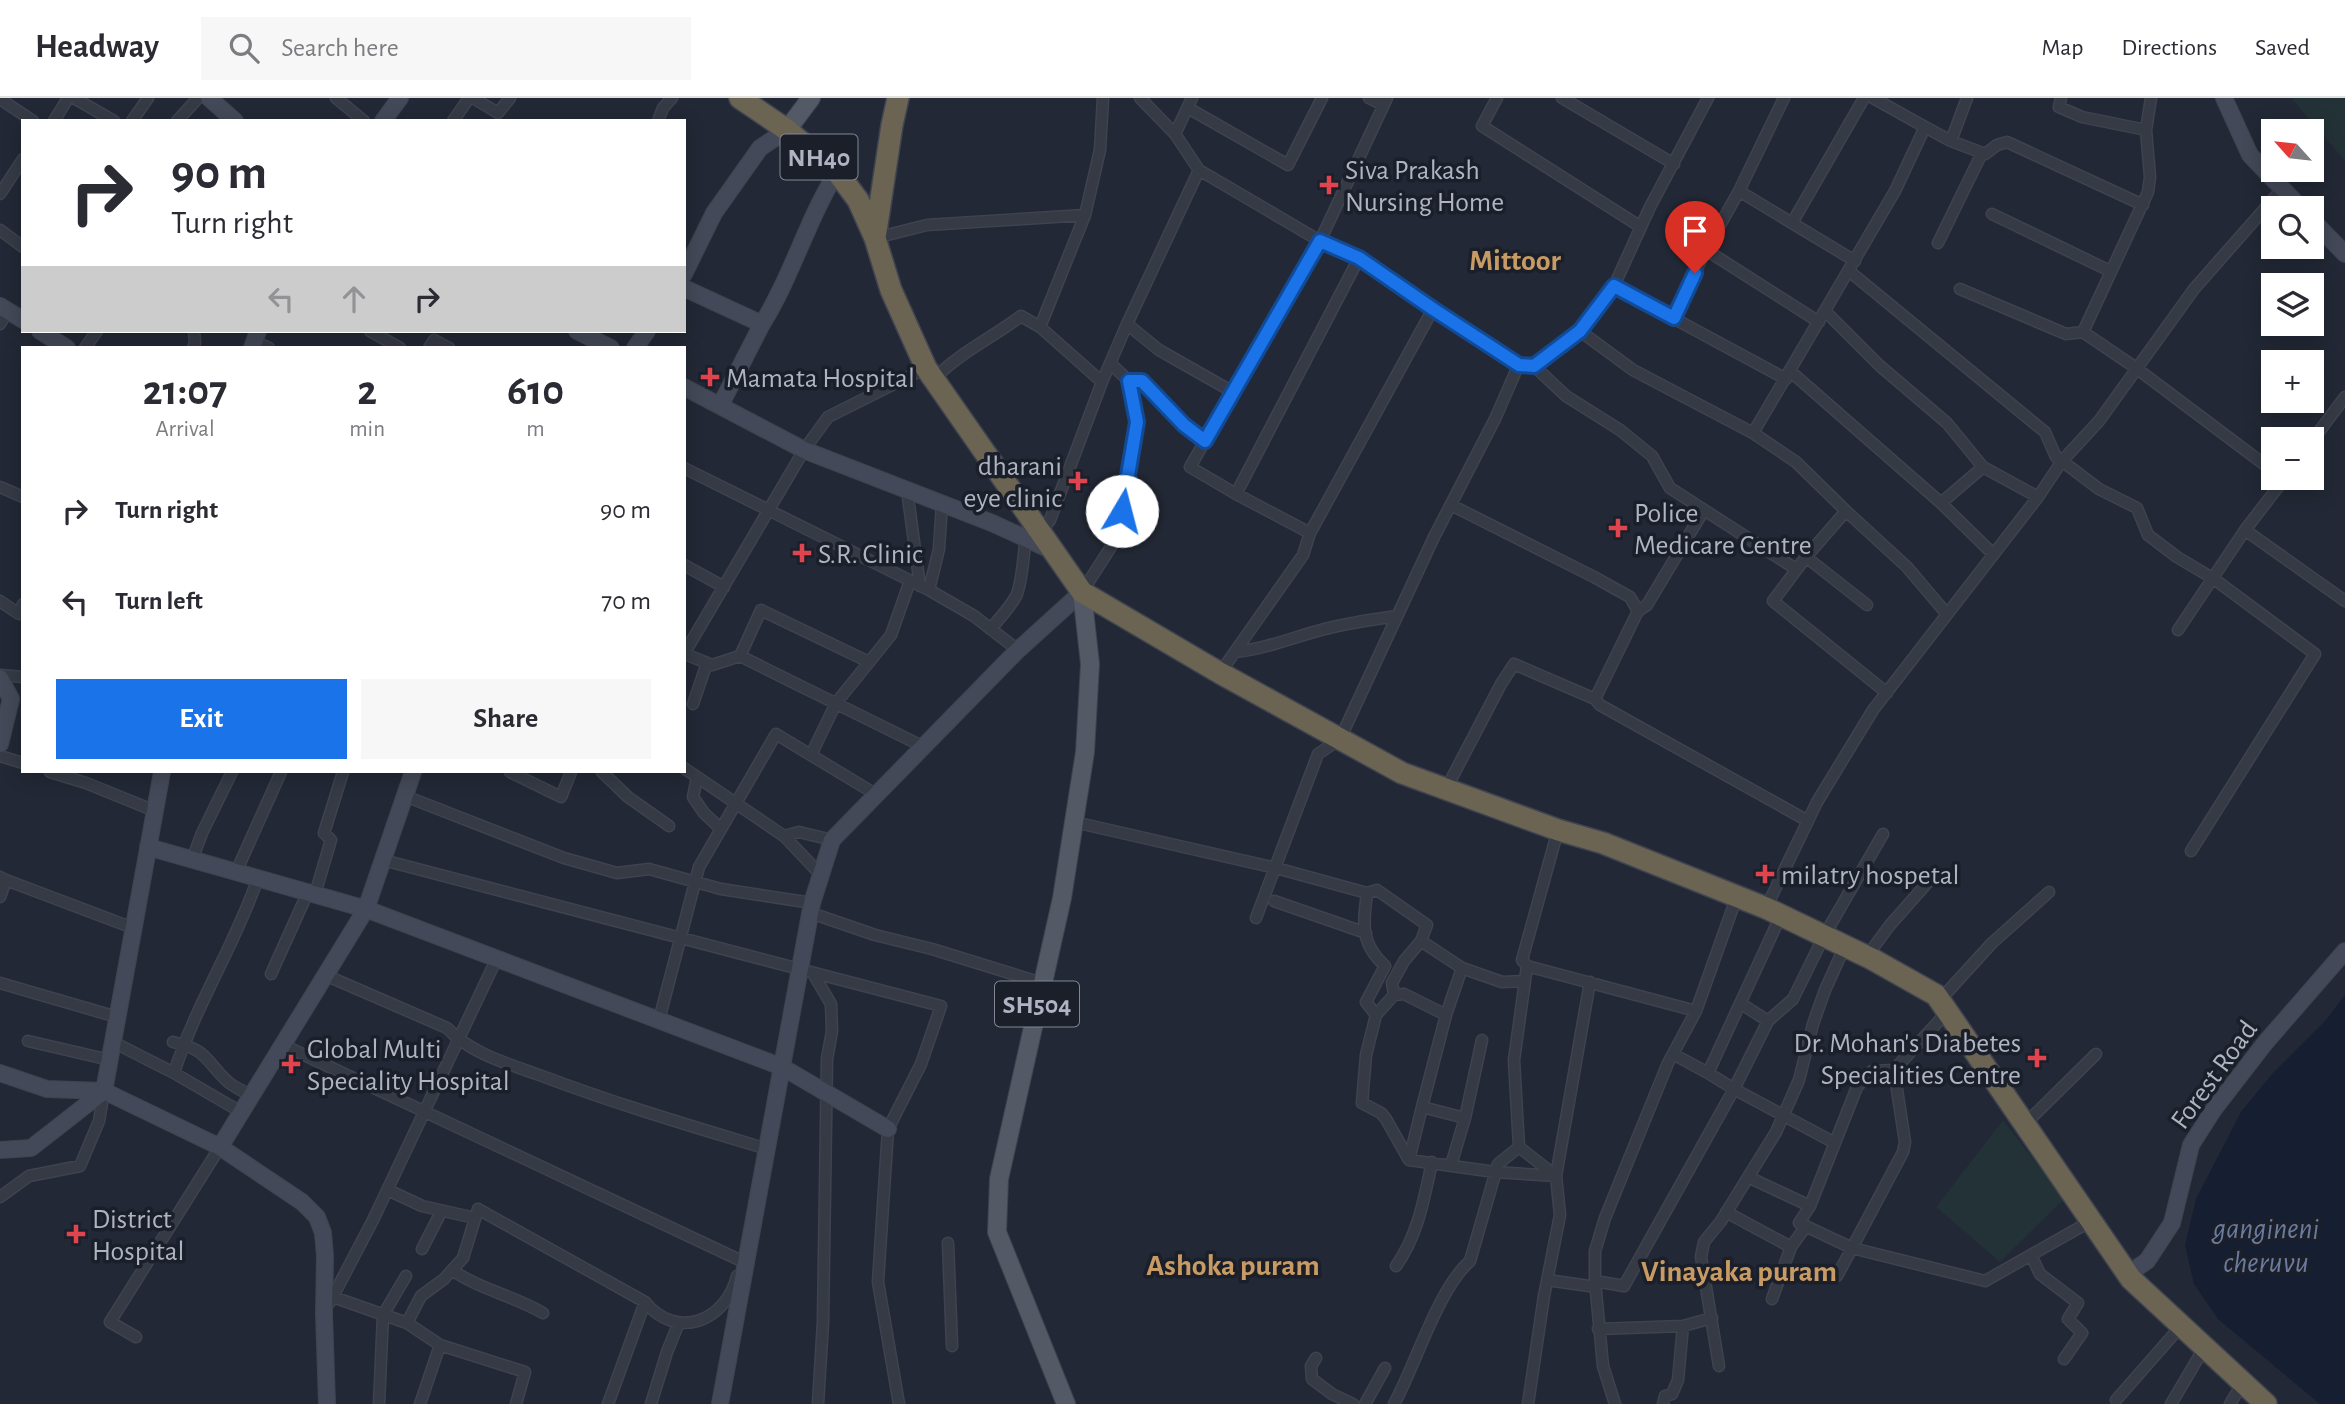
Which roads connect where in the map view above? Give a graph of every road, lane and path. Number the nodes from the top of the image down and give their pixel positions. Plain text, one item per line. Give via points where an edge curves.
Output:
1 (68, 98) edge
2 (74, 98) edge
3 (148, 98) edge
4 (198, 98) edge
5 (209, 98) edge
6 (336, 98) edge
7 (400, 98) edge
8 (471, 98) edge
9 (510, 98) edge
10 (671, 98) edge
11 (740, 98) edge
12 (811, 98) edge
13 (898, 98) edge
14 (1103, 98) edge
15 (1140, 98) edge
16 (1322, 98) edge
17 (1369, 98) edge
18 (1497, 98) edge
19 (1562, 98) edge
20 (1708, 98) edge
21 (1784, 98) edge
22 (1864, 98) edge
23 (1873, 98) edge
24 (1967, 98) edge
25 (2061, 98) edge
26 (2151, 98) edge
27 (2224, 98) edge
28 (0, 99) edge
29 (1385, 101) edge
30 (1190, 103) edge
31 (30, 119) edge
32 (55, 119) edge
33 (111, 119) edge
34 (133, 119) edge
35 (179, 119) edge
36 (233, 119) edge
37 (362, 119) edge
38 (384, 119) edge
39 (455, 119) edge
40 (658, 119) edge
41 (1925, 127) junction
42 (788, 130) junction
43 (2146, 130) junction
44 (1175, 134) junction
45 (1951, 141) junction
46 (1982, 153) junction
47 (21, 162) edge
48 (1674, 164) junction
49 (1199, 170) junction
50 (836, 172) junction
51 (2282, 189) junction
52 (1739, 191) junction
53 (0, 194) edge
54 (2289, 196) edge
55 (2143, 205) junction
56 (1992, 214) dead end
57 (1085, 215) junction
58 (1792, 223) junction
59 (1641, 227) junction
60 (0, 230) edge
61 (2324, 232) edge
62 (875, 238) junction
63 (1320, 241) junction
64 (1938, 243) dead end
65 (21, 246) edge
66 (1706, 250) junction
67 (2345, 254) edge
68 (1359, 258) junction
69 (1852, 266) junction
70 (686, 270) edge
71 (2110, 271) junction
72 (1614, 286) junction
73 (686, 289) edge
74 (1960, 289) dead end
75 (1433, 309) junction
76 (3, 313) edge
77 (1822, 316) junction
78 (1674, 318) junction
79 (21, 319) edge
80 (762, 324) junction
81 (1126, 324) junction
82 (1040, 327) junction
83 (1580, 331) junction
84 (2083, 332) junction
85 (43, 333) edge
86 (374, 333) edge
87 (582, 333) edge
88 (65, 346) edge
89 (396, 346) edge
90 (607, 346) edge
91 (1110, 363) junction
92 (1519, 365) junction
93 (1534, 366) junction
94 (2136, 368) junction
95 (930, 373) junction
96 (1788, 375) junction
97 (1129, 381) junction
98 (1102, 382) junction
99 (686, 388) edge
100 (1233, 392) junction
101 (2345, 397) edge
102 (720, 406) junction
103 (2323, 427) edge
104 (1752, 433) junction
105 (1205, 441) junction
106 (804, 450) junction
107 (2062, 461) junction
108 (2261, 462) edge
109 (1983, 467) junction
110 (686, 469) edge
111 (0, 487) edge
112 (907, 490) junction
113 (2275, 490) edge
114 (1236, 494) junction
115 (21, 496) edge
116 (2038, 497) junction
117 (942, 503) junction
118 (1941, 503) junction
119 (1451, 505) junction
120 (1704, 510) junction
121 (768, 511) junction
122 (1846, 511) junction
123 (2245, 530) junction
124 (1310, 533) junction
125 (1033, 536) junction
126 (1993, 554) junction
127 (1806, 557) junction
128 (686, 566) edge
129 (1796, 569) junction
130 (2214, 579) junction
131 (920, 586) junction
132 (724, 587) junction
133 (1082, 592) junction
134 (0, 601) edge
135 (2345, 601) edge
136 (1867, 605) dead end
137 (21, 611) edge
138 (1638, 611) junction
139 (1946, 614) junction
140 (1397, 616) junction
141 (990, 629) junction
142 (2178, 630) dead end
143 (1018, 650) junction
144 (686, 652) edge
145 (1235, 652) junction
146 (686, 654) edge
147 (740, 656) junction
148 (869, 662) junction
149 (708, 663) junction
150 (1220, 673) junction
151 (0, 677) edge
152 (21, 677) edge
153 (1887, 693) junction
154 (1595, 699) junction
155 (836, 703) junction
156 (692, 704) dead end
157 (1340, 739) junction
158 (0, 744) edge
159 (924, 747) junction
160 (811, 754) junction
161 (0, 757) edge
162 (21, 762) edge
163 (686, 769) edge
164 (57, 773) edge
165 (162, 773) edge
166 (232, 773) edge
167 (281, 773) edge
168 (343, 773) edge
169 (413, 773) edge
170 (512, 773) edge
171 (570, 773) edge
172 (604, 773) edge
173 (87, 777) edge
174 (697, 777) junction
175 (1446, 789) junction
176 (877, 794) junction
177 (405, 796) junction
178 (737, 803) junction
179 (155, 811) junction
180 (1808, 821) junction
181 (1074, 822) junction
182 (669, 826) dead end
183 (721, 830) junction
184 (1558, 830) junction
185 (1882, 834) dead end
186 (784, 836) junction
187 (832, 840) junction
188 (148, 847) junction
189 (2191, 850) dead end
190 (192, 860) junction
191 (383, 860) junction
192 (1276, 868) junction
193 (236, 872) junction
194 (1936, 873) dead end
195 (821, 875) junction
196 (3, 878) edge
197 (258, 878) junction
198 (695, 882) junction
199 (2049, 892) dead end
200 (311, 893) junction
201 (1367, 893) junction
202 (0, 897) edge
203 (1737, 897) junction
204 (1274, 901) dead end
205 (811, 908) junction
206 (366, 909) junction
207 (1774, 911) junction
208 (1256, 918) dead end
209 (134, 928) junction
210 (1366, 933) junction
211 (1824, 936) junction
212 (680, 937) junction
213 (1421, 941) junction
214 (1846, 946) junction
215 (2345, 951) edge
216 (1867, 956) junction
217 (497, 958) junction
218 (1527, 965) junction
219 (1462, 968) junction
220 (807, 973) junction
221 (271, 974) dead end
222 (325, 975) junction
223 (1525, 981) junction
224 (1590, 982) junction
225 (0, 983) edge
226 (1042, 983) junction
227 (1394, 995) junction
228 (1740, 1003) junction
229 (1944, 1006) junction
230 (1696, 1012) junction
231 (1376, 1015) junction
232 (1446, 1016) junction
233 (117, 1017) junction
234 (659, 1020) junction
235 (1768, 1021) junction
236 (458, 1040) junction
237 (1482, 1040) dead end
238 (28, 1041) dead end
239 (113, 1042) junction
240 (178, 1043) junction
241 (283, 1045) junction
242 (1673, 1054) junction
243 (2096, 1054) dead end
244 (110, 1060) junction
245 (782, 1067) junction
246 (1894, 1070) junction
247 (0, 1073) edge
248 (174, 1073) junction
249 (1708, 1073) junction
250 (1734, 1089) junction
251 (104, 1091) junction
252 (827, 1093) junction
253 (251, 1096) junction
254 (1422, 1107) junction
255 (241, 1112) junction
256 (424, 1112) junction
257 (1783, 1115) junction
258 (1465, 1118) junction
259 (2025, 1124) junction
260 (888, 1129) junction
261 (1835, 1143) junction
262 (220, 1147) junction
263 (1519, 1147) junction
264 (767, 1149) junction
265 (0, 1150) edge
266 (1409, 1160) junction
267 (1432, 1162) junction
268 (1451, 1165) junction
269 (1495, 1171) junction
270 (1556, 1176) junction
271 (1748, 1177) junction
272 (388, 1189) junction
273 (0, 1198) edge
274 (1810, 1206) junction
275 (441, 1212) junction
276 (1726, 1212) junction
277 (475, 1218) junction
278 (2091, 1221) junction
279 (1806, 1226) junction
280 (948, 1243) dead end
281 (1791, 1247) junction
282 (1852, 1248) junction
283 (422, 1249) dead end
284 (2031, 1255) junction
285 (743, 1262) junction
286 (1396, 1266) dead end
287 (452, 1270) junction
288 (2128, 1274) junction
289 (406, 1276) dead end
290 (1837, 1276) dead end
291 (1547, 1280) junction
292 (1595, 1284) junction
293 (333, 1297) junction
294 (1772, 1299) dead end
295 (645, 1303) junction
296 (543, 1313) dead end
297 (324, 1314) junction
298 (383, 1315) junction
299 (1712, 1318) junction
300 (407, 1323) junction
301 (678, 1325) junction
302 (1683, 1326) junction
303 (2181, 1326) junction
304 (1598, 1329) junction
305 (136, 1337) dead end
306 (440, 1345) junction
307 (952, 1346) dead end
308 (2204, 1348) junction
309 (1316, 1358) dead end
310 (2064, 1360) dead end
311 (1719, 1366) dead end
312 (1385, 1368) dead end
313 (2242, 1384) junction
314 (2116, 1400) dead end
315 (327, 1404) edge
316 (379, 1404) edge
317 (420, 1404) edge
318 (516, 1404) edge
319 (608, 1404) edge
320 (651, 1404) edge
321 (720, 1404) edge
322 (818, 1404) edge
323 (899, 1404) edge
324 (1066, 1404) edge
325 (1353, 1404) edge
326 (1364, 1404) edge
327 (1394, 1404) edge
328 (1528, 1404) edge
329 (1615, 1404) edge
330 (1662, 1404) edge
331 (2171, 1404) edge
332 (2230, 1404) edge
333 (2266, 1404) edge

1 - 32 street
2 - 33 street
3 - 34 street
4 - 35 street
5 - 36 street
6 - 37 street
7 - 38 street
8 - 9 street via 498,113
8 - 39 street
10 - 40 street
11 - 42 highway, NH40
12 - 42 main road
13 - 62 highway, NH40
14 - 57 street via 1100,150
15 - 44 street
16 - 30 street via 1288,165
17 - 29 street
18 - 59 street via 1482,126
19 - 48 street
20 - 48 street
21 - 52 street
22 - 58 street
23 - 41 street
24 - 45 street
25 - 43 street via 2059,107 2082,117
26 - 43 street
27 - 51 street via 2250,155
28 - 31 street
29 - 63 street
30 - 44 street
41 - 45 street
41 - 69 street
42 - 50 highway, NH40
42 - 70 street via 760,148 714,213
43 - 55 street via 2150,177
44 - 49 street
45 - 46 street
46 - 55 street via 2007,142
46 - 64 street
47 - 53 street
48 - 59 street
49 - 63 street
49 - 81 street
50 - 62 highway, NH40 via 858,200
50 - 80 street
51 - 54 street
51 - 94 street via 2194,289
52 - 58 street
52 - 66 street
55 - 71 street
56 - 71 street
57 - 62 street via 927,225
57 - 82 street
58 - 69 street
59 - 72 street
60 - 65 street
61 - 67 street
62 - 95 highway, NH40 via 891,290
63 - 68 street
63 - 100 street
66 - 77 street
66 - 78 street
68 - 75 street
68 - 114 street
69 - 77 street
69 - 107 street via 2045,432
71 - 84 street
72 - 78 street
72 - 83 street
73 - 80 street
74 - 84 street via 2066,334
75 - 92 street
75 - 124 street
76 - 79 street
77 - 96 street
77 - 109 street via 1947,423
78 - 96 street
80 - 102 street
81 - 91 street
81 - 100 street via 1159,350
82 - 95 street via 1021,316
82 - 98 street
83 - 93 street
83 - 104 street via 1633,370
84 - 94 street
85 - 88 street
86 - 89 street
87 - 90 street
91 - 97 street
91 - 98 street
92 - 93 street
92 - 119 street
93 - 120 street via 1566,396 1652,456 1670,488
94 - 107 street via 2099,421
94 - 108 street
95 - 106 street via 828,417
95 - 125 highway, NH40
96 - 104 street
96 - 118 street
97 - 105 street via 1142,381
97 - 133 street via 1137,422 1118,536
98 - 125 street via 1050,520
99 - 102 street
100 - 105 street
101 - 103 street
102 - 106 street
104 - 122 street via 1796,462
105 - 114 street via 1189,467
106 - 112 street
106 - 121 street
107 - 116 street
107 - 130 street via 2099,489 2137,508 2148,535
109 - 116 street
109 - 118 street
110 - 121 street
111 - 115 street
112 - 117 street
112 - 131 street
113 - 123 street
114 - 124 street
116 - 126 street
117 - 125 street
117 - 131 street via 939,550
118 - 126 street
119 - 138 street via 1630,597
119 - 140 street
120 - 129 street
120 - 138 street via 1647,605
121 - 131 street
121 - 132 street
122 - 127 street
122 - 139 street via 1907,567
123 - 130 street
123 - 135 street
124 - 145 street via 1303,555
125 - 133 highway, NH40 via 1054,551
125 - 141 street via 1016,596
126 - 139 street
127 - 129 street
127 - 136 street
128 - 132 street
129 - 153 street via 1773,601
130 - 142 street
130 - 189 street via 2315,654
131 - 141 street
131 - 148 street
132 - 144 street
133 - 143 street
133 - 150 highway
133 - 181 main road, SH504 via 1090,664 1085,752
134 - 137 street
138 - 154 street
139 - 153 street
140 - 145 street via 1349,623 1261,649
140 - 157 street
141 - 143 street
143 - 159 street
145 - 150 street
146 - 149 street
147 - 148 street via 761,610
147 - 149 street
147 - 155 street
148 - 155 street
149 - 156 street
150 - 157 highway
151 - 152 street
151 - 158 street via 11,699
153 - 180 street via 1872,710
154 - 175 street via 1514,664
154 - 180 street
155 - 159 street
155 - 160 street
157 - 175 highway via 1402,773
157 - 192 street via 1318,754
159 - 176 street
160 - 176 street
160 - 178 street via 776,734
161 - 162 street
163 - 174 street
164 - 173 street
165 - 179 street
166 - 190 street
167 - 193 street
168 - 200 street via 324,832 331,840
169 - 177 street
170 - 171 street via 561,797
172 - 182 street
173 - 179 street
174 - 178 street
174 - 183 street via 694,797
175 - 184 highway
176 - 187 street
177 - 191 street
177 - 198 street via 564,858 617,873 649,869
178 - 183 street
178 - 186 street
179 - 188 street
180 - 207 street
181 - 192 street
181 - 226 main road, SH504
183 - 198 street
184 - 203 highway via 1603,843
184 - 218 street via 1522,960
185 - 211 street
186 - 187 street via 799,832
186 - 195 street
187 - 195 street
188 - 190 street
188 - 209 street
190 - 193 street
191 - 206 street
191 - 212 street
192 - 201 street
192 - 208 street
193 - 197 street
194 - 216 street
195 - 205 street
196 - 202 street
196 - 209 street
197 - 200 street
197 - 240 street via 209,992
198 - 205 street
198 - 212 street
199 - 229 street via 1992,943
200 - 206 street
200 - 221 street
201 - 210 street
201 - 213 street via 1377,890 1427,925
203 - 207 highway
203 - 230 street
204 - 210 street
205 - 220 street
205 - 226 street via 875,935
206 - 217 street
206 - 222 street
207 - 211 highway
207 - 228 street
209 - 233 street
210 - 231 street via 1371,953 1385,965 1366,1002
211 - 214 highway
211 - 235 street via 1793,999
212 - 220 street
212 - 234 street
213 - 219 street
213 - 227 street via 1392,983
214 - 216 highway
214 - 257 street via 1825,990 1799,1080
215 - 288 street, Forest Road via 2214,1109 2191,1145 2172,1223 2147,1261
216 - 229 highway via 1936,995
217 - 234 street
217 - 236 street
218 - 223 street
218 - 224 street
219 - 223 street via 1502,982
219 - 232 street
220 - 245 street
220 - 252 street via 831,1004
220 - 260 street via 941,1006 921,1064
222 - 236 street via 447,1028
222 - 241 street
223 - 263 street via 1514,1060
224 - 230 street
224 - 270 street
225 - 233 street
226 - 324 main road, SH504 via 999,1179 997,1233
227 - 231 street
227 - 232 street via 1404,994
228 - 235 street
228 - 249 street
229 - 246 street
229 - 259 highway
230 - 242 street
231 - 266 street via 1366,1055 1363,1103 1387,1119
232 - 254 street
233 - 239 street
234 - 245 street
235 - 250 street
236 - 256 street
236 - 264 street via 611,1102
237 - 258 street
238 - 244 street
239 - 244 street
239 - 248 street
240 - 248 street
240 - 253 street via 194,1047 228,1082
241 - 253 street
241 - 256 street
242 - 249 street
242 - 292 street via 1605,1218 1595,1251
243 - 259 street
244 - 251 street
245 - 252 street
245 - 264 street
246 - 261 street via 1872,1071 1857,1087
246 - 282 street via 1903,1152
247 - 251 street via 47,1088
248 - 255 street
249 - 250 street
250 - 257 street
250 - 292 street via 1624,1286
251 - 262 street
251 - 265 street via 31,1148
251 - 273 street via 99,1121 80,1166 30,1176
252 - 260 street
252 - 322 street
253 - 255 street
254 - 258 street
254 - 266 street
255 - 262 street
256 - 272 street
256 - 285 street
257 - 261 street
257 - 271 street
258 - 268 street
259 - 278 highway
260 - 323 street via 878,1282
261 - 274 street
262 - 297 street via 317,1217 325,1256
262 - 305 street via 110,1322
263 - 269 street
263 - 270 street
264 - 285 street
266 - 267 street
267 - 268 street
267 - 286 street via 1422,1213
268 - 269 street
269 - 270 street
269 - 327 street via 1470,1261 1445,1295
270 - 291 street via 1560,1214
271 - 274 street
271 - 276 street
272 - 275 street
272 - 293 street
274 - 279 street via 1799,1223
275 - 277 street
275 - 283 street
276 - 281 street
276 - 299 street via 1704,1242 1702,1257
277 - 287 street via 463,1258
277 - 295 street via 478,1209
278 - 284 street
278 - 288 highway
279 - 281 street
279 - 282 street
280 - 307 street
281 - 294 street
282 - 284 street via 1985,1281
282 - 290 street
284 - 310 street via 2040,1273 2078,1303 2068,1319 2082,1333
285 - 301 street via 734,1287 718,1308 694,1323
285 - 321 street
287 - 296 street
287 - 300 street via 421,1296
288 - 303 highway
289 - 298 street
291 - 292 street
291 - 328 street
292 - 304 street
293 - 297 street
293 - 298 street
295 - 301 street via 654,1314
295 - 319 street
297 - 315 street
298 - 300 street
298 - 316 street
299 - 302 street
299 - 311 street
300 - 306 street
301 - 320 street
302 - 304 street
302 - 330 street via 1678,1380
303 - 308 highway
303 - 314 street
304 - 329 street
306 - 317 street
306 - 318 street via 525,1373
308 - 313 highway
308 - 331 street
309 - 325 street via 1312,1379
312 - 326 street
313 - 332 street
313 - 333 highway

